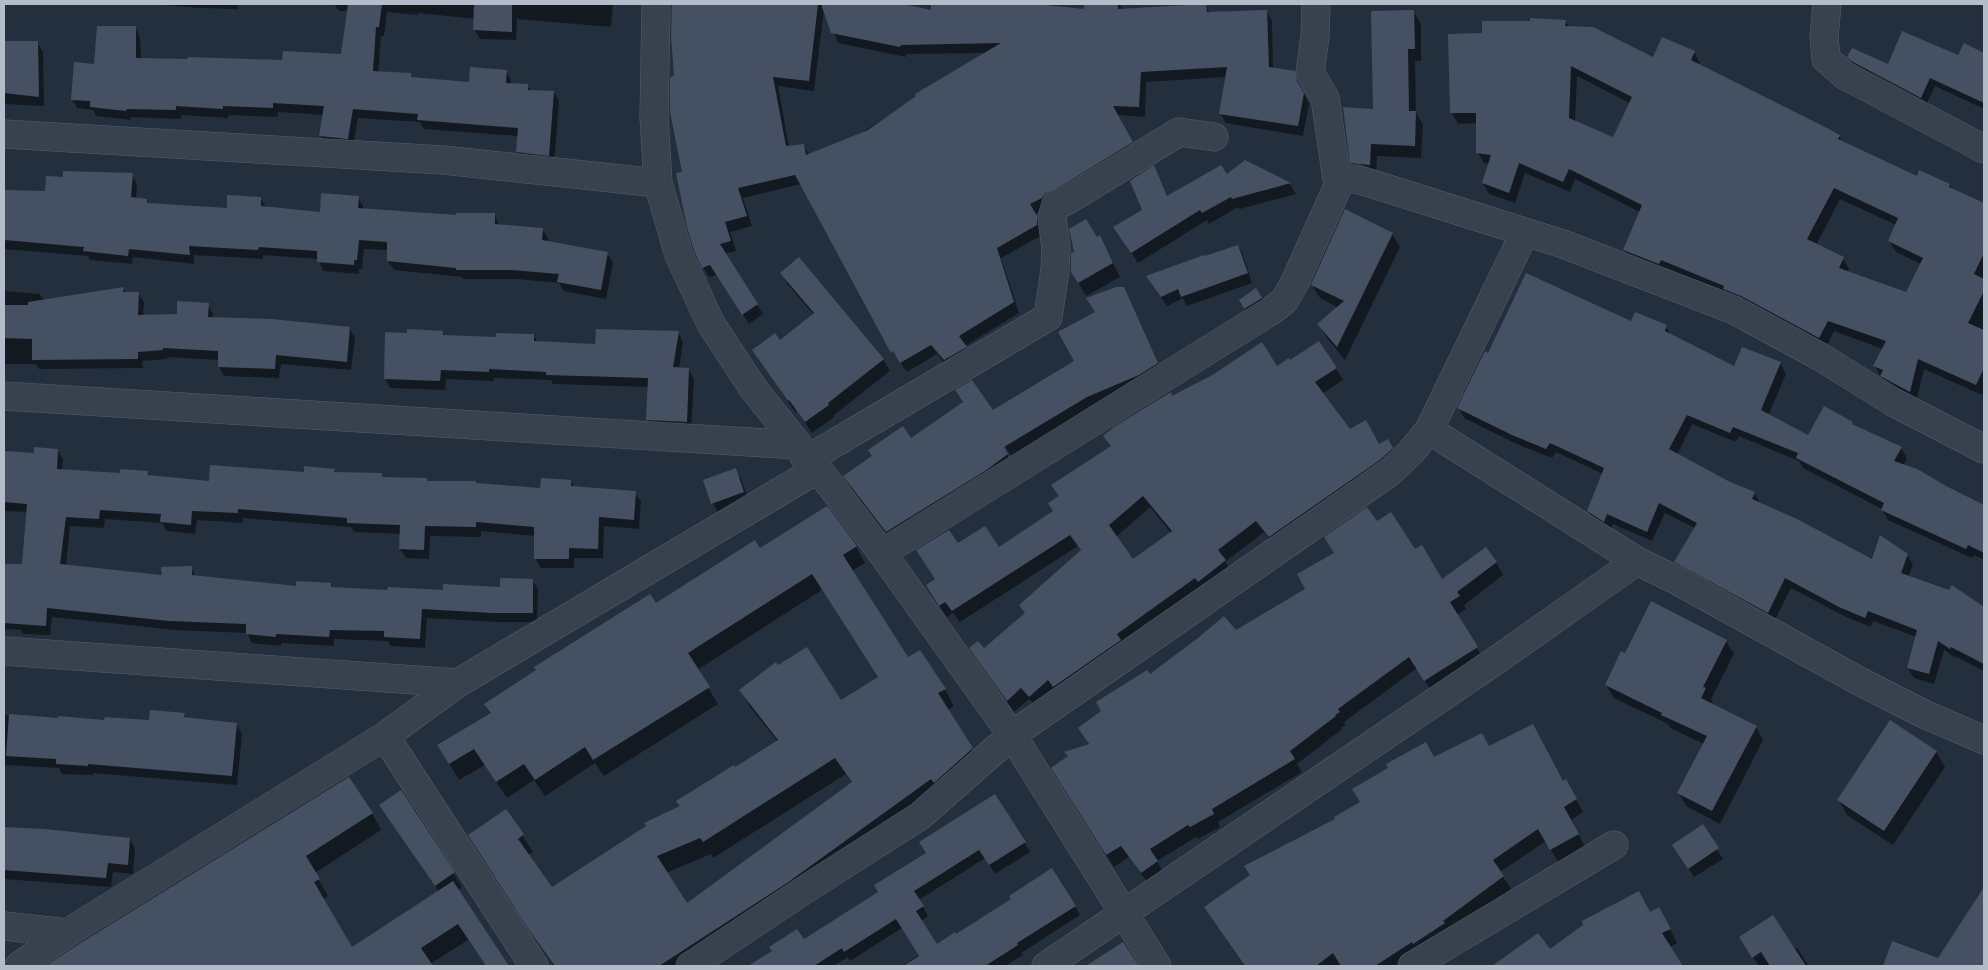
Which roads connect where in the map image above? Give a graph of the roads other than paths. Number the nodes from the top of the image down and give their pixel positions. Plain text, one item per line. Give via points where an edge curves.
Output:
1 (656, 4) edge
2 (1316, 4) edge
3 (1827, 4) edge
4 (4, 134) edge
5 (1214, 137) dead end
6 (1984, 149) edge
7 (658, 183) junction
8 (1338, 186) junction
9 (1525, 232) junction
10 (4, 396) edge
11 (1429, 430) junction
12 (1984, 449) edge
13 (807, 458) junction
14 (882, 553) junction
15 (1637, 561) junction
16 (4, 651) edge
17 (458, 682) junction
18 (385, 736) junction
19 (1012, 736) junction
20 (1984, 740) edge
21 (1614, 845) dead end
22 (1126, 914) junction
23 (4, 926) edge
24 (67, 932) junction
25 (20, 966) edge
26 (534, 966) edge
27 (690, 966) edge
28 (1046, 966) edge
29 (1157, 966) edge
30 (1412, 966) edge

1 - 7 street via 654,117
2 - 8 street via 1310,74 1326,98
3 - 6 street via 1826,59 1844,75
4 - 7 street via 443,160
5 - 13 street via 1179,132 1056,204 1052,218 1055,270 1048,317
7 - 13 street via 679,255 711,324 753,388
8 - 9 street via 1345,180 1357,179
8 - 14 street via 1284,301
9 - 11 street
9 - 12 street via 1734,310 1819,356 1893,402
10 - 13 street
11 - 15 street
11 - 19 street via 1390,472
13 - 14 street
13 - 17 street
14 - 19 street
15 - 20 street via 1859,681
15 - 22 street
16 - 17 street
17 - 18 street
18 - 24 street
18 - 26 street
19 - 22 street
19 - 27 street via 920,816
21 - 30 street
22 - 28 street
22 - 29 street
23 - 24 street
24 - 25 street

